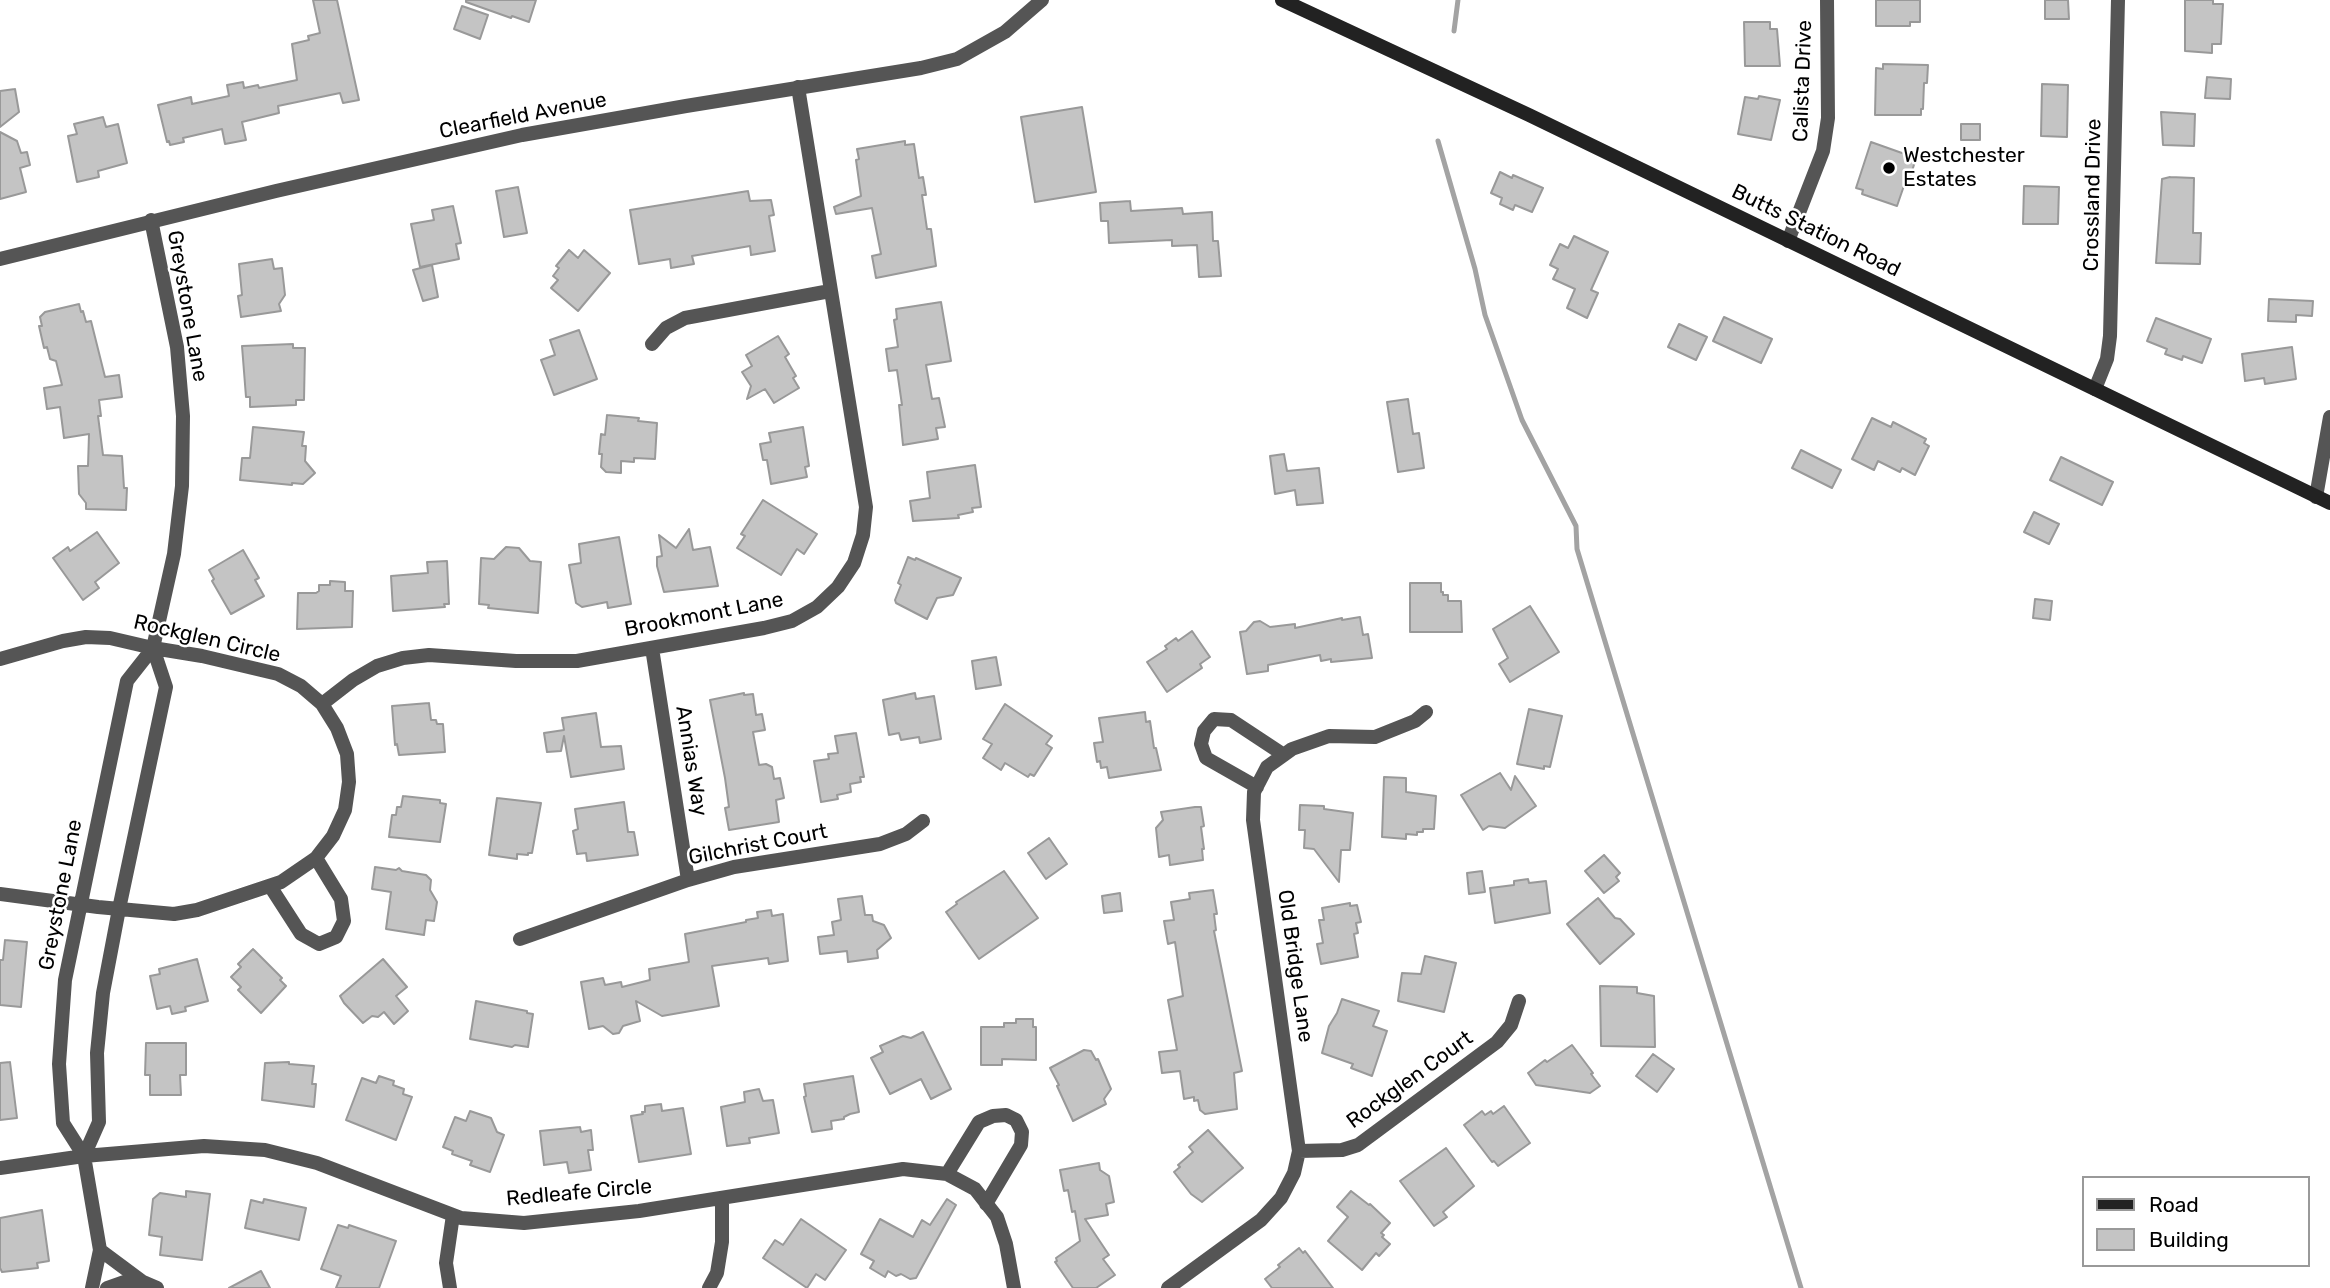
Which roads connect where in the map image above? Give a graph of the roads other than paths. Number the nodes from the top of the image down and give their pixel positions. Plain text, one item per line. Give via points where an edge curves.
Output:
1 (1042, 0) edge
2 (1282, 0) edge
3 (1827, 0) edge
4 (2118, 0) edge
5 (799, 87) junction
6 (151, 220) junction
7 (1788, 241) junction
8 (0, 259) edge
9 (830, 291) junction
10 (652, 344) dead end
11 (2095, 389) junction
12 (2330, 417) edge
13 (2316, 497) junction
14 (2330, 503) edge
15 (652, 648) junction
16 (153, 649) junction
17 (0, 659) edge
18 (321, 704) junction
19 (1426, 712) dead end
20 (1283, 755) junction
21 (1257, 787) junction
22 (923, 821) dead end
23 (316, 858) junction
24 (688, 880) junction
25 (270, 886) junction
26 (0, 894) edge
27 (79, 904) junction
28 (119, 909) junction
29 (520, 939) dead end
30 (1519, 1001) dead end
31 (1299, 1151) junction
32 (84, 1156) junction
33 (0, 1168) edge
34 (947, 1174) junction
35 (722, 1198) junction
36 (986, 1204) junction
37 (453, 1215) junction
38 (100, 1250) junction
39 (150, 1285) edge
40 (92, 1288) edge
41 (107, 1288) edge
42 (450, 1288) edge
43 (709, 1288) edge
44 (1014, 1288) edge
45 (1168, 1288) edge

1 - 5 street, Clearfield Avenue via 1005,32 957,59
2 - 7 main road, Butts Station Road
3 - 7 street, Calista Drive via 1828,118 1823,151
4 - 11 street, Crossland Drive via 2110,336
5 - 6 street, Clearfield Avenue via 522,135
5 - 9 street, Brookmont Lane
6 - 8 street, Clearfield Avenue
6 - 16 street, Greystone Lane via 177,348 183,416 175,541
7 - 11 main road, Butts Station Road
9 - 10 street via 685,318 666,328
9 - 15 street, Brookmont Lane via 866,507 854,563 817,607 792,621
11 - 13 main road, Butts Station Road
12 - 13 street
13 - 14 main road, Butts Station Road
15 - 18 street, Brookmont Lane via 577,661 402,658 377,666
15 - 24 street, Annias Way
16 - 17 street, Rockglen Circle via 86,637
16 - 18 street, Rockglen Circle via 278,674
16 - 27 street, Greystone Lane via 127,681
16 - 28 street via 166,687
18 - 23 street, Rockglen Circle via 347,754 349,782 345,810
19 - 20 street, Old Bridge Lane via 1375,737 1329,736
20 - 21 street, Old Bridge Lane via 1267,767
20 - 21 street via 1231,720 1214,719 1204,731 1201,744 1206,758
21 - 31 street, Old Bridge Lane via 1253,820
22 - 24 street, Gilchrist Court via 880,844 734,867
23 - 25 street, Rockglen Circle
23 - 25 street via 341,899 344,921 336,937 319,944 301,934
24 - 29 street, Gilchrist Court
25 - 28 street, Rockglen Circle via 174,914
26 - 27 street, Rockglen Circle
27 - 28 street, Rockglen Circle
27 - 32 street, Greystone Lane via 65,980 59,1063 63,1123
28 - 32 street via 103,993 99,1122
30 - 31 street, Rockglen Court via 1511,1025 1497,1042 1359,1145
31 - 45 street, Old Bridge Lane via 1281,1198 1261,1220
32 - 33 street, Redleafe Circle
32 - 37 street, Redleafe Circle via 204,1146 265,1150 317,1163
32 - 38 street, Greystone Lane
34 - 35 street, Redleafe Circle via 903,1169
34 - 36 street, Redleafe Circle via 975,1189
34 - 36 street via 979,1122 1006,1115 1016,1121 1022,1132 1021,1145
35 - 37 street, Redleafe Circle via 524,1223
35 - 43 street via 722,1242 717,1273
36 - 44 street, Redleafe Circle via 997,1217
37 - 42 street via 446,1263
38 - 39 street
38 - 40 street, Greystone Lane
39 - 41 street via 124,1282

